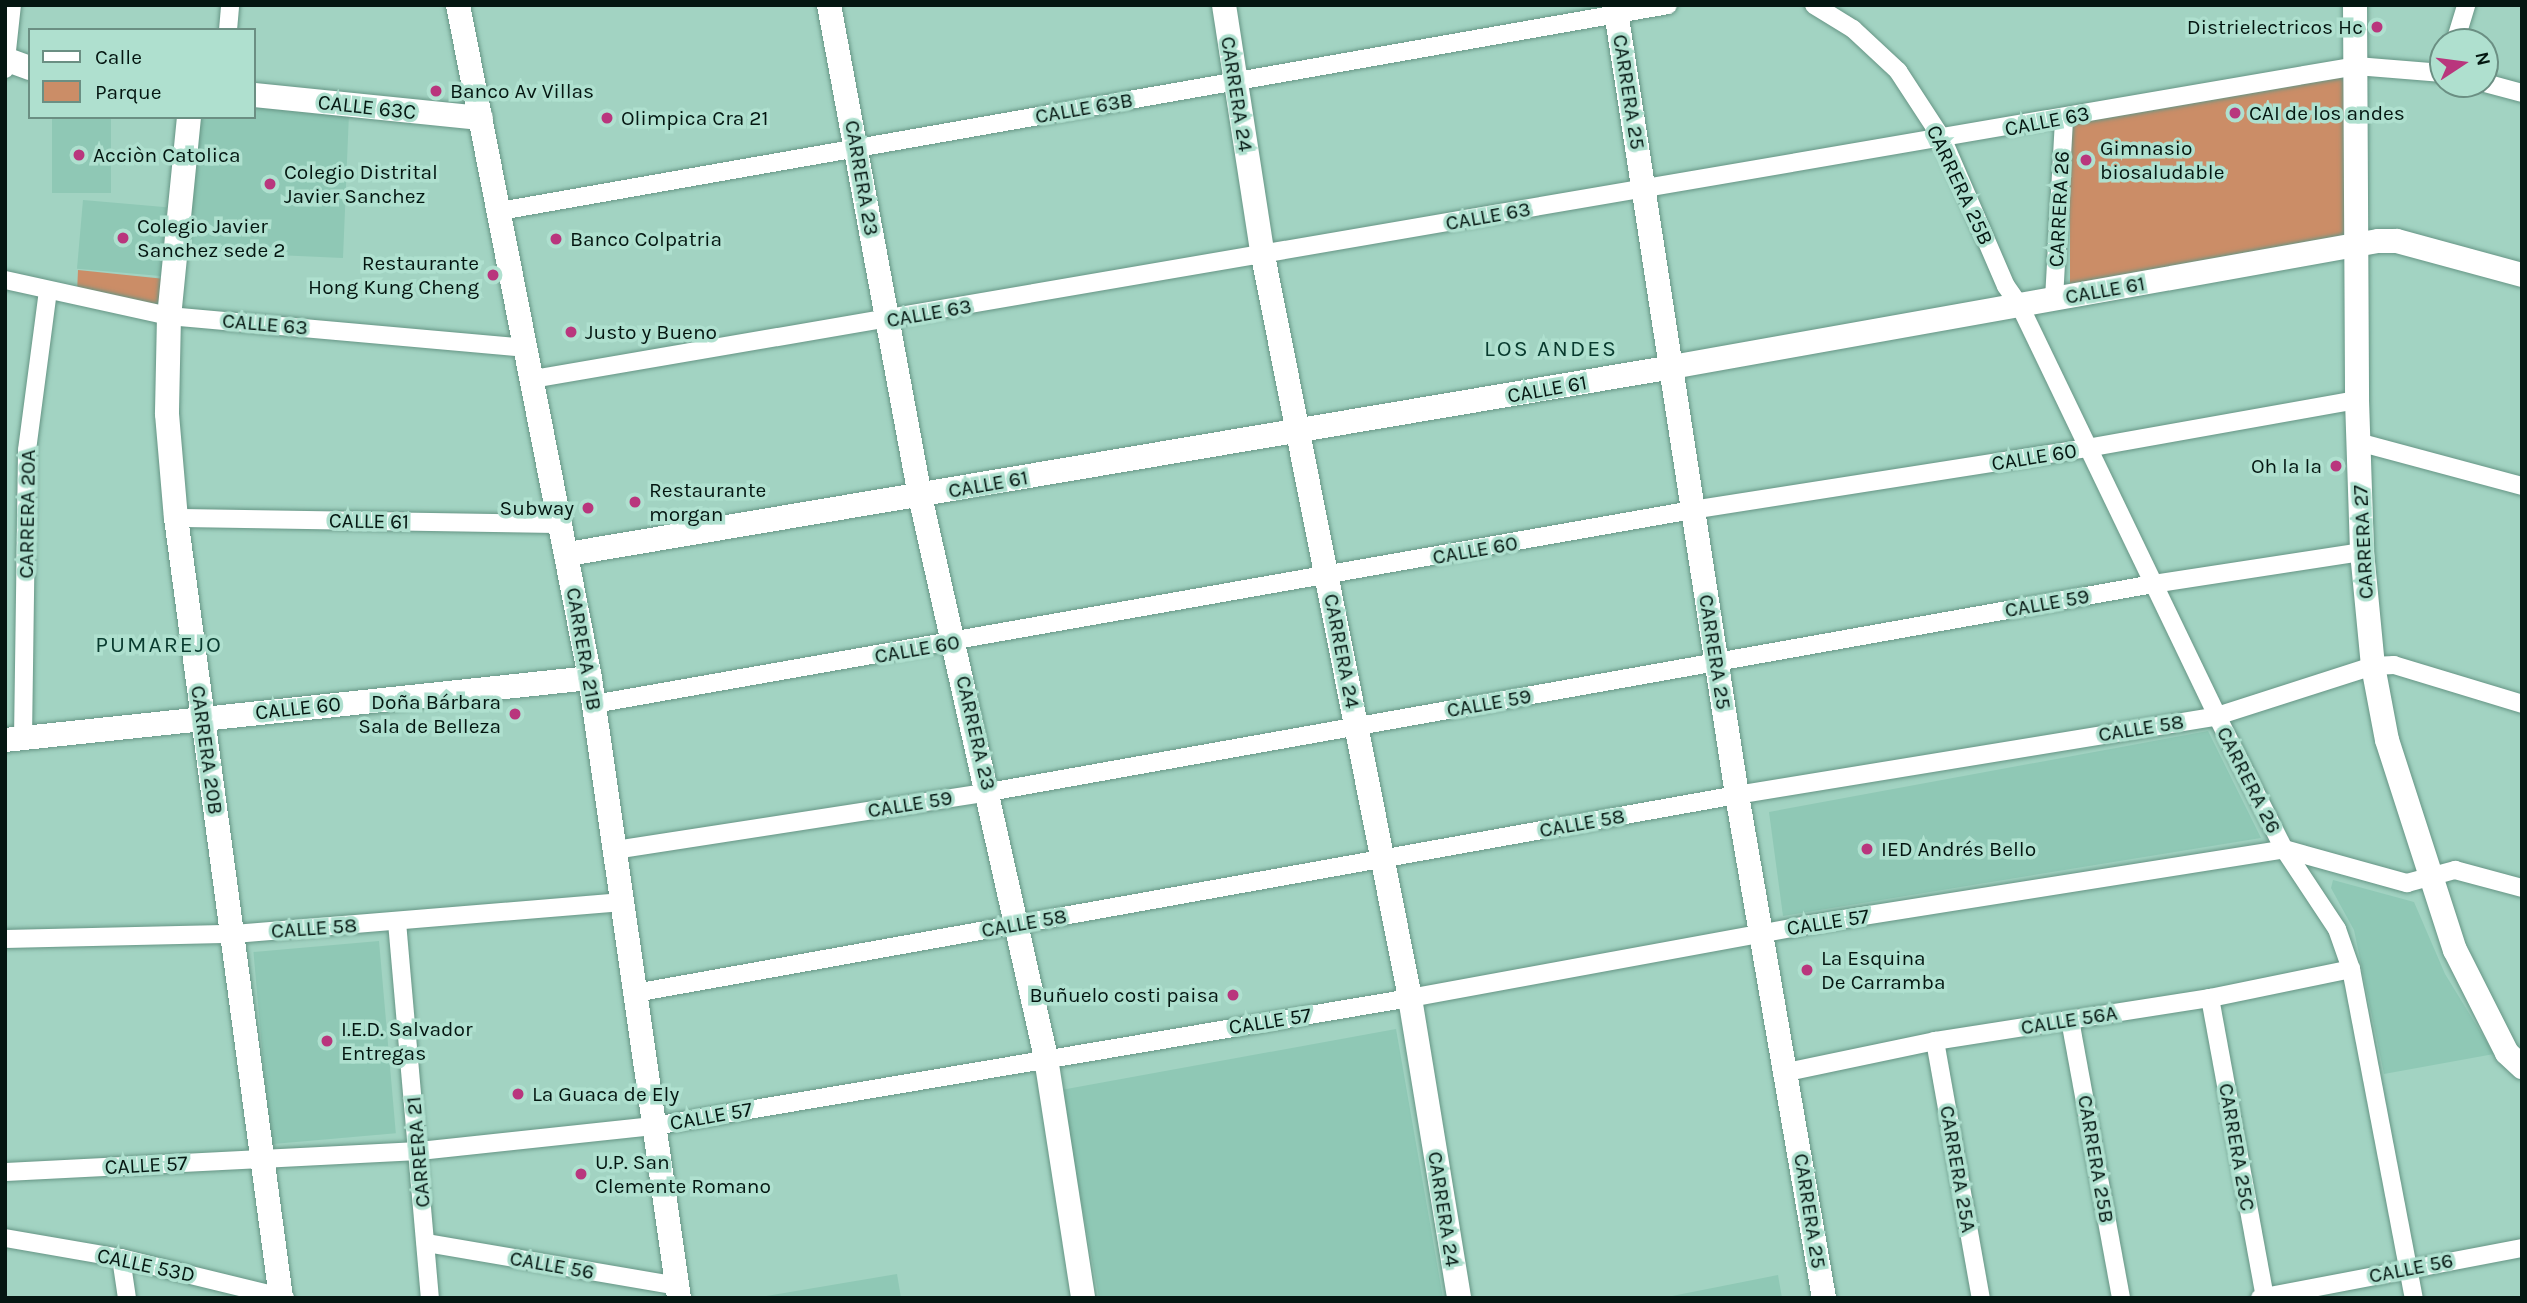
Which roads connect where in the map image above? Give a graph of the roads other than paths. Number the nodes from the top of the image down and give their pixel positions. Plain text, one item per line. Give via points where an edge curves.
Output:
1 (12, 5) edge
2 (230, 5) edge
3 (458, 5) edge
4 (829, 5) edge
5 (1224, 5) edge
6 (1668, 5) edge
7 (1814, 5) edge
8 (2355, 5) edge
9 (2466, 5) edge
10 (1616, 10) edge
11 (228, 28) edge
12 (2459, 28) edge
13 (6, 60) edge
14 (2356, 66) junction
15 (28, 67) edge
16 (5, 69) edge
17 (2429, 73) edge
18 (1235, 82) junction
19 (2499, 87) edge
20 (2522, 93) edge
21 (256, 95) edge
22 (481, 118) junction
23 (189, 119) edge
24 (2064, 119) junction
25 (1943, 140) junction
26 (857, 147) junction
27 (1644, 188) junction
28 (500, 211) junction
29 (2359, 244) junction
30 (1263, 256) junction
31 (2522, 275) edge
32 (5, 280) edge
33 (48, 290) junction
34 (2013, 296) junction
35 (2054, 299) junction
36 (169, 316) junction
37 (886, 320) junction
38 (527, 348) junction
39 (1671, 367) junction
40 (533, 379) junction
41 (2357, 400) junction
42 (1300, 431) junction
43 (2358, 442) junction
44 (2087, 449) junction
45 (2522, 486) edge
46 (920, 496) junction
47 (1692, 510) junction
48 (176, 518) junction
49 (562, 524) junction
50 (2362, 552) junction
51 (568, 554) junction
52 (1328, 578) junction
53 (2153, 584) junction
54 (955, 642) junction
55 (1717, 663) junction
56 (2373, 666) junction
57 (590, 678) junction
58 (2522, 704) edge
59 (594, 705) junction
60 (2217, 716) junction
61 (203, 717) junction
62 (1356, 727) junction
63 (14, 739) edge
64 (989, 792) junction
65 (1737, 795) junction
66 (2284, 849) junction
67 (615, 850) junction
68 (1383, 858) junction
69 (2431, 878) junction
70 (2522, 888) edge
71 (623, 902) junction
72 (397, 922) junction
73 (1017, 924) junction
74 (1761, 933) junction
75 (234, 934) junction
76 (5, 939) edge
77 (2351, 969) junction
78 (635, 993) junction
79 (1410, 998) junction
80 (2210, 998) junction
81 (2070, 1020) junction
82 (1935, 1041) junction
83 (1046, 1058) junction
84 (2518, 1064) edge
85 (1787, 1072) junction
86 (654, 1126) junction
87 (419, 1150) junction
88 (262, 1159) junction
89 (5, 1172) edge
90 (5, 1238) edge
91 (426, 1243) junction
92 (2522, 1248) edge
93 (121, 1258) junction
94 (2409, 1268) junction
95 (678, 1292) edge
96 (282, 1297) edge
97 (2262, 1297) edge
98 (127, 1298) edge
99 (430, 1298) edge
100 (1083, 1298) edge
101 (1459, 1298) edge
102 (1824, 1298) edge
103 (1981, 1298) edge
104 (2121, 1298) edge
105 (2414, 1298) edge

1 - 13 street
2 - 11 street
3 - 22 street, CARRERA 21B
4 - 26 street, CARRERA 23
5 - 18 street, CARRERA 24
6 - 10 street, CALLE 63B
7 - 25 street, CARRERA 25B via 1853,29 1898,71
8 - 14 street, CARRERA 27
9 - 12 street
10 - 18 street, CALLE 63B
10 - 27 street, CARRERA 25
13 - 15 street
13 - 16 street
14 - 17 street, CALLE 63
14 - 24 street, CALLE 63
14 - 29 street, CARRERA 27
18 - 26 street, CALLE 63B
18 - 30 street, CARRERA 24
19 - 20 street
21 - 22 street, CALLE 63C
22 - 28 street, CARRERA 21B
23 - 36 street, CARRERA 20B
24 - 25 street, CALLE 63
24 - 35 street, CARRERA 26
25 - 27 street, CALLE 63
25 - 34 street, CARRERA 25B
26 - 28 street, CALLE 63B
26 - 37 street, CARRERA 23
27 - 30 street, CALLE 63
27 - 39 street, CARRERA 25
28 - 38 street, CARRERA 21B
29 - 31 street, CALLE 61 via 2397,241
29 - 35 street, CALLE 61
29 - 41 street, CARRERA 27
30 - 37 street, CALLE 63
30 - 42 street, CARRERA 24
32 - 33 street, CALLE 63
33 - 36 street, CALLE 63
33 - 63 street, CARRERA 20A via 27,450
34 - 35 street, CALLE 61
34 - 39 street, CALLE 61
34 - 44 street, CARRERA 26
36 - 38 street, CALLE 63
36 - 48 street, CARRERA 20B via 167,414
37 - 40 street, CALLE 63
37 - 46 street, CARRERA 23
38 - 40 street, CARRERA 21B
39 - 42 street, CALLE 61
39 - 47 street, CARRERA 25
40 - 49 street, CARRERA 21B
41 - 43 street, CARRERA 27
41 - 44 street, CALLE 60
42 - 46 street, CALLE 61
42 - 52 street, CARRERA 24
43 - 45 street
43 - 50 street, CARRERA 27
44 - 47 street, CALLE 60
44 - 53 street, CARRERA 26
46 - 51 street, CALLE 61
46 - 54 street, CARRERA 23
47 - 52 street, CALLE 60
47 - 55 street, CARRERA 25
48 - 49 street, CALLE 61
48 - 61 street, CARRERA 20B
49 - 51 street, CARRERA 21B
50 - 53 street, CALLE 59
50 - 56 street, CARRERA 27
51 - 57 street, CARRERA 21B
52 - 54 street, CALLE 60
52 - 62 street, CARRERA 24
53 - 55 street, CALLE 59
53 - 60 street, CARRERA 26
54 - 59 street, CALLE 60
54 - 64 street, CARRERA 23
55 - 62 street, CALLE 59
55 - 65 street, CARRERA 25
56 - 58 street, CALLE 58 via 2394,665
56 - 60 street, CALLE 58
56 - 69 street, CARRERA 27 via 2388,740
57 - 59 street, CARRERA 21B
57 - 61 street, CALLE 60
59 - 67 street, CARRERA 21B
60 - 65 street, CALLE 58
60 - 66 street, CARRERA 26
61 - 63 street, CALLE 60
61 - 75 street, CARRERA 20B
62 - 64 street, CALLE 59
62 - 68 street, CARRERA 24
64 - 67 street, CALLE 59
64 - 73 street, CARRERA 23
65 - 68 street, CALLE 58
65 - 74 street, CARRERA 25
66 - 69 street, CALLE 57 via 2396,880
66 - 74 street, CALLE 57
66 - 77 street, CARRERA 26 via 2337,929
67 - 71 street, CARRERA 21B
68 - 73 street, CALLE 58
68 - 79 street, CARRERA 24
69 - 70 street, CALLE 57 via 2455,870
69 - 84 street, CARRERA 27 via 2455,950
71 - 72 street, CALLE 58
71 - 78 street, CARRERA 21B
72 - 75 street, CALLE 58
72 - 87 street, CARRERA 21
73 - 78 street, CALLE 58
73 - 83 street, CARRERA 23
74 - 79 street, CALLE 57
74 - 85 street, CARRERA 25
75 - 76 street, CALLE 58
75 - 88 street, CARRERA 20B
77 - 80 street, CALLE 56A
77 - 94 street, CARRERA 26
78 - 86 street, CARRERA 21B
79 - 83 street, CALLE 57
79 - 101 street, CARRERA 24
80 - 81 street, CALLE 56A
80 - 97 street, CARRERA 25C
81 - 82 street, CALLE 56A
81 - 104 street, CARRERA 25B
82 - 85 street, CALLE 56A
82 - 103 street, CARRERA 25A
83 - 86 street, CALLE 57
83 - 100 street, CARRERA 23
85 - 102 street, CARRERA 25
86 - 87 street, CALLE 57
86 - 95 street, CARRERA 21B
87 - 88 street, CALLE 57
87 - 91 street, CARRERA 21
88 - 89 street, CALLE 57
88 - 96 street, CARRERA 20B
90 - 93 street, CALLE 53D
91 - 95 street, CALLE 56
91 - 99 street, CARRERA 21
92 - 94 street, CALLE 56
93 - 96 street, CALLE 53D
93 - 98 street
94 - 97 street, CALLE 56
94 - 105 street, CARRERA 26

